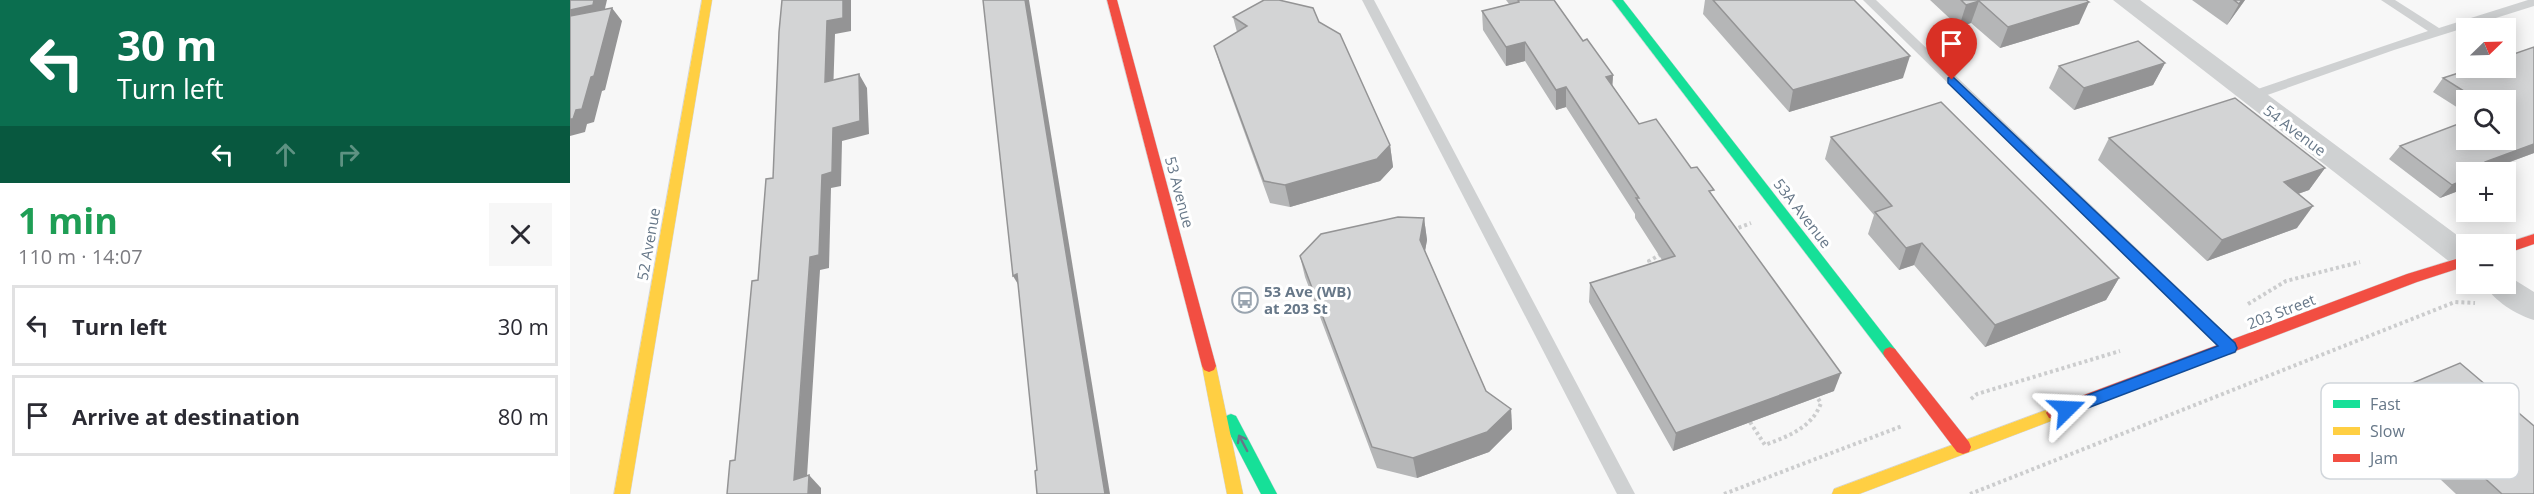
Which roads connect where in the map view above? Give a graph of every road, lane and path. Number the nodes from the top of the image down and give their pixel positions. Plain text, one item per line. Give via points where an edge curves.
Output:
1 (707, 0) edge
2 (1113, 0) edge
3 (1368, 0) edge
4 (1617, 0) edge
5 (1869, 0) edge
6 (2125, 0) edge
7 (2387, 0) edge
8 (2534, 2) edge
9 (2438, 32) junction
10 (2251, 96) junction
11 (1754, 221) dead end
12 (1728, 231) edge
13 (2534, 239) edge
14 (2516, 245) edge
15 (1665, 252) edge
16 (2456, 252) edge
17 (2456, 263) edge
18 (1655, 270) edge
19 (2489, 294) edge
20 (2496, 294) edge
21 (2534, 308) edge
22 (2230, 348) junction
23 (1216, 393) junction
24 (1817, 398) edge
25 (1750, 423) edge
26 (1903, 426) dead end
27 (1964, 447) junction
28 (622, 494) edge
29 (1235, 494) edge
30 (1269, 494) edge
31 (1626, 494) edge
32 (1724, 494) edge
33 (1840, 494) edge
34 (1970, 494) edge

1 - 28 street, 52 Avenue
2 - 23 street, 53 Avenue
3 - 31 lane
4 - 27 street, 53A Avenue
5 - 22 lane
6 - 10 street, 54 Avenue
7 - 9 lane
8 - 9 lane
9 - 10 lane
10 - 16 street, 54 Avenue
11 - 12 path
13 - 14 street
15 - 18 path via 1649,261
17 - 22 street, 203 Street
19 - 34 path via 2456,302
20 - 21 street
22 - 27 street, 203 Street
23 - 29 street, 53 Avenue
30 -> 23 street, 53 Avenue
24 - 25 path via 1821,404 1811,420 1790,435 1765,445
26 - 32 path
27 - 33 street, 203 Street

